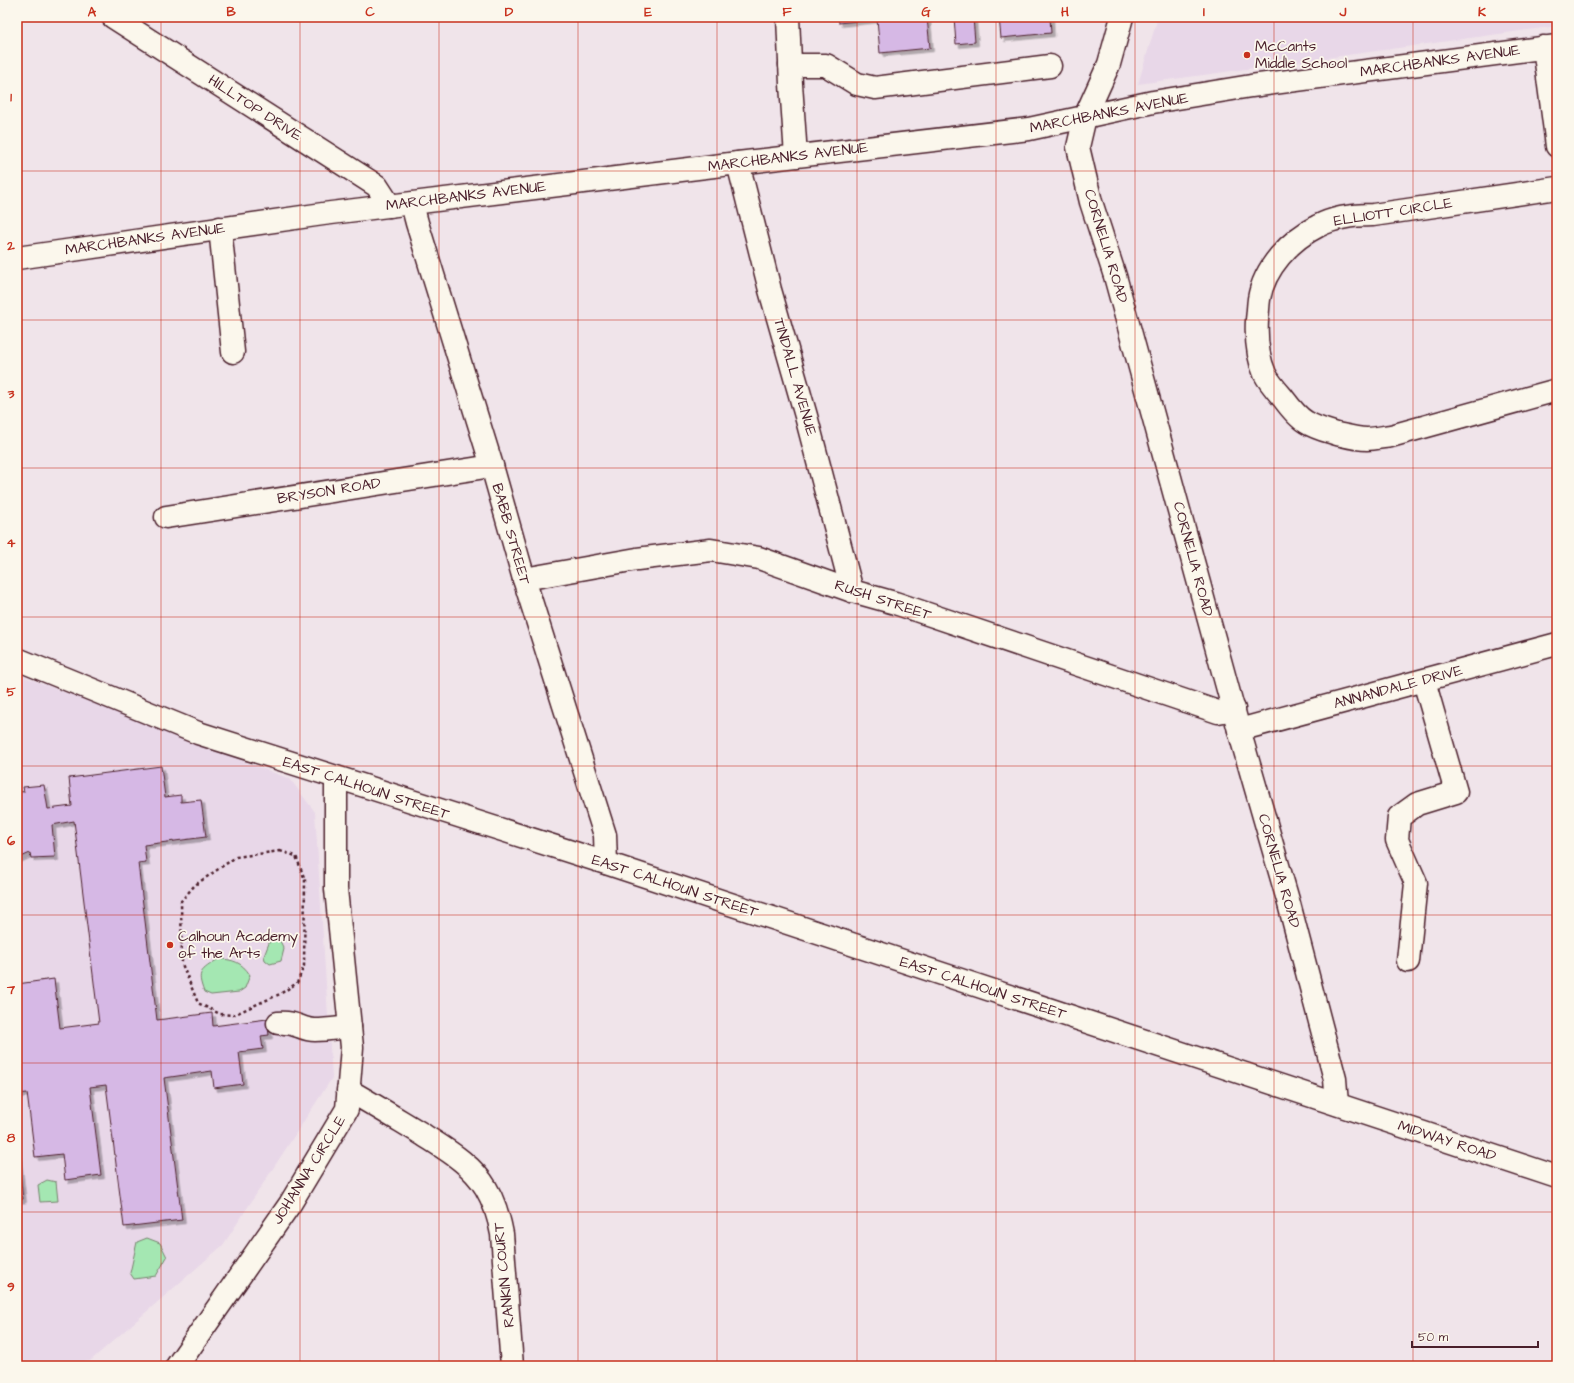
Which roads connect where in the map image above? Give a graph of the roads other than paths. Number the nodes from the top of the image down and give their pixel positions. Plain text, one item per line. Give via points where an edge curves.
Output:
1 (113, 17) edge
2 (788, 17) edge
3 (1122, 17) edge
4 (1550, 47) edge
5 (790, 65) junction
6 (1050, 66) dead end
7 (1085, 117) junction
8 (1557, 146) edge
9 (796, 156) junction
10 (738, 163) junction
11 (1557, 188) edge
12 (412, 204) junction
13 (390, 206) junction
14 (220, 228) junction
15 (17, 258) edge
16 (233, 352) dead end
17 (1557, 390) edge
18 (492, 466) junction
19 (166, 517) dead end
20 (524, 579) junction
21 (852, 591) junction
22 (1557, 644) edge
23 (17, 659) edge
24 (1424, 681) junction
25 (1234, 709) junction
26 (1239, 730) junction
27 (336, 778) junction
28 (606, 864) junction
29 (1408, 961) dead end
30 (278, 1023) dead end
31 (350, 1027) junction
32 (348, 1090) junction
33 (1337, 1104) junction
34 (1557, 1177) edge
35 (177, 1366) edge
36 (512, 1366) edge

1 - 13 street, HILLTOP DRIVE via 377,186
2 - 5 street
3 - 7 street, CORNELIA ROAD via 1109,64
4 - 7 street, MARCHBANKS AVENUE via 1251,86 1153,102
4 - 8 street
5 - 6 street via 826,65 857,84 875,88
5 - 9 street
7 - 9 street, MARCHBANKS AVENUE via 1029,129
7 - 25 street, CORNELIA ROAD via 1078,147 1091,202 1115,276
9 - 10 street, MARCHBANKS AVENUE
10 - 12 street, MARCHBANKS AVENUE
10 - 21 street, TINDALL AVENUE
11 - 17 street, ELLIOTT CIRCLE via 1373,215 1354,215 1318,226 1287,248 1275,263 1265,280 1259,298 1257,328 1258,346 1265,374 1291,409 1305,422 1346,436 1367,439 1390,436
12 - 13 street, MARCHBANKS AVENUE
12 - 18 street, BABB STREET
13 - 14 street, MARCHBANKS AVENUE
14 - 15 street, MARCHBANKS AVENUE
14 - 16 street
18 - 19 street, BRYSON ROAD
18 - 20 street, BABB STREET
20 - 21 street, RUSH STREET via 637,558 711,550 759,558
20 - 28 street, BABB STREET via 605,835
21 - 25 street, RUSH STREET via 895,603 1218,712
22 - 24 street, ANNANDALE DRIVE
23 - 27 street, EAST CALHOUN STREET via 198,734
24 - 26 street, ANNANDALE DRIVE
24 - 29 street via 1456,792 1417,804 1399,817 1397,840 1416,883
25 - 26 street, CORNELIA ROAD
26 - 33 street, CORNELIA ROAD via 1288,900 1335,1079
27 - 28 street, EAST CALHOUN STREET
27 - 31 street, JOHANNA CIRCLE via 336,889
28 - 33 street, EAST CALHOUN STREET
30 - 31 street via 294,1023 314,1030
31 - 32 street, JOHANNA CIRCLE via 352,1046
32 - 35 street, JOHANNA CIRCLE via 347,1109 290,1204
32 - 36 street, RANKIN COURT via 447,1150 486,1187 494,1202 502,1234
33 - 34 street, MIDWAY ROAD

